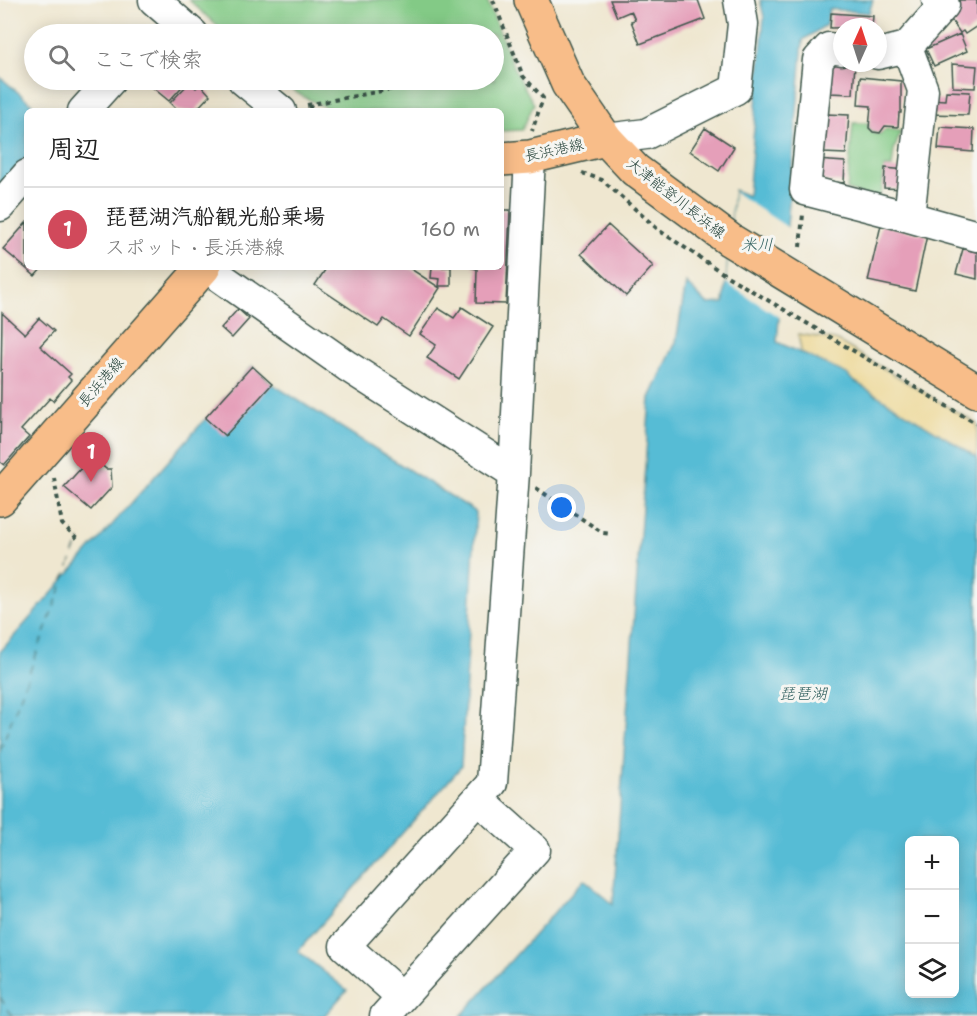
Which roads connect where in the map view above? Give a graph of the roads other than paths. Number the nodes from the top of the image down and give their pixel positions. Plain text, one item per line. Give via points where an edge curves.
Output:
1 (154, 0) edge
2 (531, 0) edge
3 (739, 0) edge
4 (942, 2) edge
5 (179, 24) edge
6 (907, 47) junction
7 (833, 49) edge
8 (887, 52) edge
9 (102, 90) edge
10 (261, 90) edge
11 (86, 108) edge
12 (294, 108) edge
13 (606, 139) junction
14 (520, 151) edge
15 (24, 178) edge
16 (0, 206) edge
17 (909, 217) junction
18 (977, 236) edge
19 (202, 270) edge
20 (209, 270) edge
21 (977, 391) edge
22 (514, 473) junction
23 (0, 499) edge
24 (485, 791) junction
25 (394, 1007) edge

1 - 5 street
2 - 13 main road, 大津能登川長浜線 via 568,84
3 - 13 street via 742,24 736,89 646,134
4 - 6 street
6 - 8 street
6 - 17 street via 924,90
7 - 17 street via 818,60 805,190
9 - 11 street
10 - 12 street
13 - 14 main road, 長浜港線
13 - 21 main road, 大津能登川長浜線 via 635,170 730,240
14 - 22 street
15 - 16 street
17 - 18 street
19 - 23 main road, 長浜港線
20 - 22 street via 346,366
22 - 24 street
24 - 25 street via 345,946
24 - 25 street via 535,850

